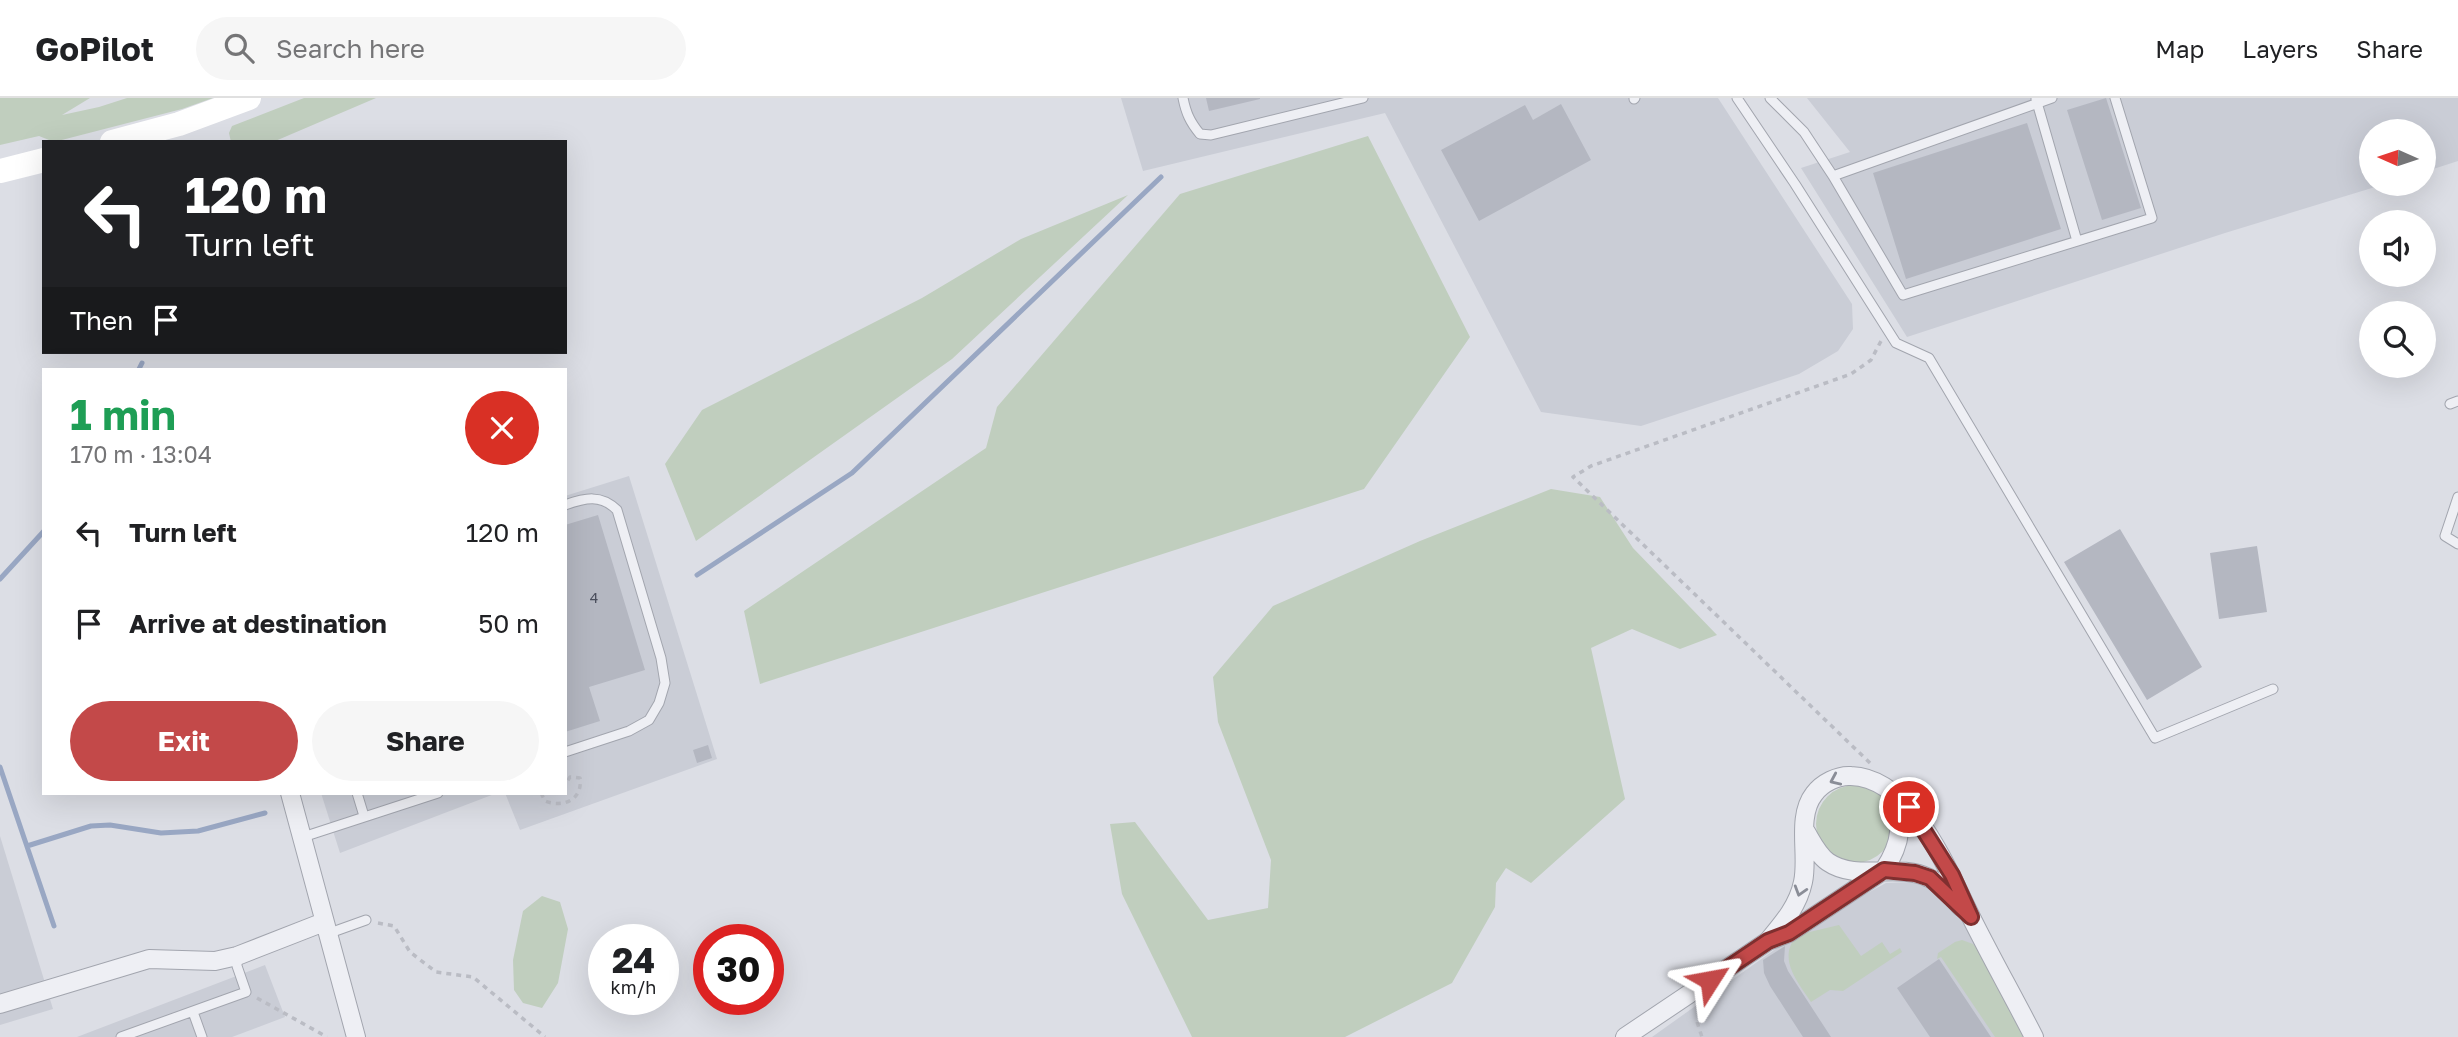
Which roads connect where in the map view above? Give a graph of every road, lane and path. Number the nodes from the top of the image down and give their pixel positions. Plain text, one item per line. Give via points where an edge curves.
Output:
1 (249, 98) edge
2 (1183, 98) edge
3 (1363, 98) edge
4 (1737, 98) edge
5 (1770, 98) edge
6 (2052, 98) edge
7 (2115, 98) edge
8 (2036, 101) edge
9 (119, 140) edge
10 (42, 160) edge
11 (0, 171) edge
12 (1833, 176) junction
13 (2077, 242) junction
14 (1886, 330) junction
15 (2458, 497) edge
16 (567, 504) edge
17 (2458, 544) edge
18 (2273, 688) dead end
19 (567, 751) edge
20 (567, 782) edge
21 (1887, 786) junction
22 (291, 795) edge
23 (358, 795) edge
24 (432, 795) edge
25 (542, 795) edge
26 (364, 816) junction
27 (1805, 831) junction
28 (303, 837) junction
29 (1884, 870) junction
30 (1971, 917) junction
31 (366, 920) joint
32 (326, 928) junction
33 (1768, 941) junction
34 (237, 956) junction
35 (246, 992) junction
36 (0, 1004) edge
37 (193, 1012) junction
38 (1697, 1022) dead end
39 (121, 1037) edge
40 (202, 1037) edge
41 (327, 1037) edge
42 (356, 1037) edge
43 (545, 1037) edge
44 (1625, 1037) edge
45 (1702, 1037) edge
46 (2034, 1037) edge

1 - 9 main road
2 - 3 lane via 1192,124 1200,134 1211,135
4 - 14 lane
5 - 12 lane via 1804,132
6 - 8 lane
7 - 13 lane via 2152,218
8 - 12 lane
8 - 13 lane
10 - 11 main road
12 - 13 lane via 1903,295
14 - 18 lane via 1896,343 1929,358 2155,738
14 - 21 path via 1871,360 1851,374 1591,466 1573,477 1868,760
15 - 17 lane via 2445,536
16 - 19 lane via 596,498 617,510 662,658 665,683 649,720
20 - 25 path via 580,778 570,802 545,801
21 -> 27 street via 1866,776 1828,782 1814,794
21 - 29 street via 1900,832
21 - 30 street via 1909,807 1952,875
22 - 28 street
23 - 26 lane
24 - 26 lane
26 - 28 lane
27 - 29 street via 1826,861 1840,868
27 -> 33 street via 1803,884 1795,907
28 - 32 street
29 - 30 street via 1930,878
29 - 33 street via 1789,933
30 - 46 street
31 - 32 lane
31 - 43 path via 394,926 410,952 436,972 473,977
32 - 34 street
32 - 42 street
33 - 44 street
34 - 35 lane
34 - 36 street via 215,961 149,959
35 - 37 lane
35 - 41 path
37 - 39 lane
37 - 40 lane
38 - 45 path

